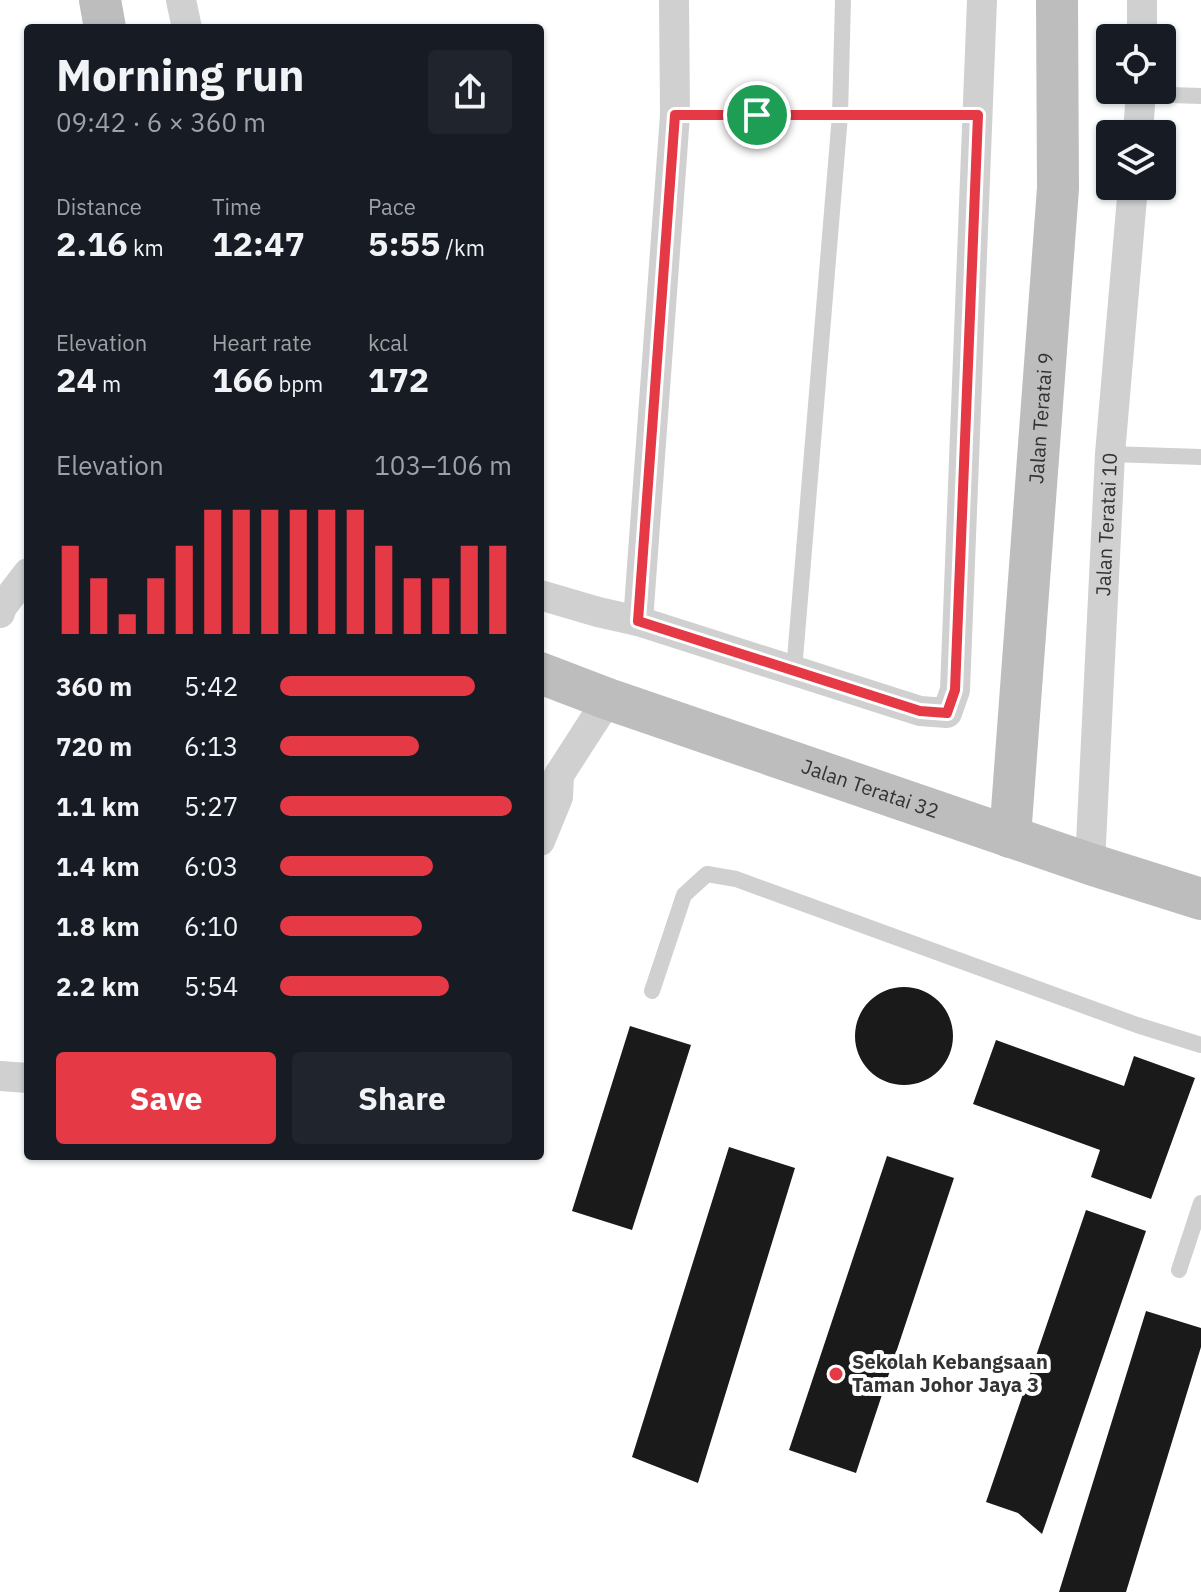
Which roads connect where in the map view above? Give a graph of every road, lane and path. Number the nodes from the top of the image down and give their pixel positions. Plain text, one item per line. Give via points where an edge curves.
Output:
1 (100, 0) edge
2 (181, 0) edge
3 (674, 0) edge
4 (843, 0) edge
5 (982, 0) edge
6 (1057, 0) edge
7 (1142, 0) edge
8 (104, 24) edge
9 (186, 24) edge
10 (1142, 24) edge
11 (1176, 94) edge
12 (1201, 96) edge
13 (675, 115) junction
14 (840, 115) junction
15 (978, 115) junction
16 (1132, 200) edge
17 (1110, 454) junction
18 (1201, 457) edge
19 (24, 578) edge
20 (544, 596) edge
21 (1, 608) edge
22 (638, 621) junction
23 (794, 671) junction
24 (544, 675) edge
25 (608, 699) junction
26 (549, 766) edge
27 (544, 831) edge
28 (1010, 837) junction
29 (1090, 864) junction
30 (1201, 899) edge
31 (652, 991) dead end
32 (1201, 1045) edge
33 (0, 1076) edge
34 (24, 1078) edge
35 (1201, 1203) edge
36 (1179, 1270) dead end

1 - 8 street
2 - 9 street
3 - 13 street
4 - 14 lane
5 - 15 street
6 - 28 street, Jalan Teratai 9 via 1058,188
7 - 10 street
11 - 12 lane
13 - 14 lane
13 - 22 street
14 - 15 lane
14 - 23 lane
15 - 23 street via 955,690 947,713 920,711
16 - 17 street, Jalan Teratai 10
17 - 18 lane
17 - 29 street, Jalan Teratai 10
19 - 21 street
20 - 22 street
22 - 23 street
24 - 25 street, Jalan Teratai 32
25 - 26 street
25 - 28 street, Jalan Teratai 32
26 - 27 street via 558,797
28 - 29 street, Jalan Teratai 32
29 - 30 street, Jalan Teratai 32
31 - 32 lane via 684,895 707,874 736,879
33 - 34 street
35 - 36 lane

